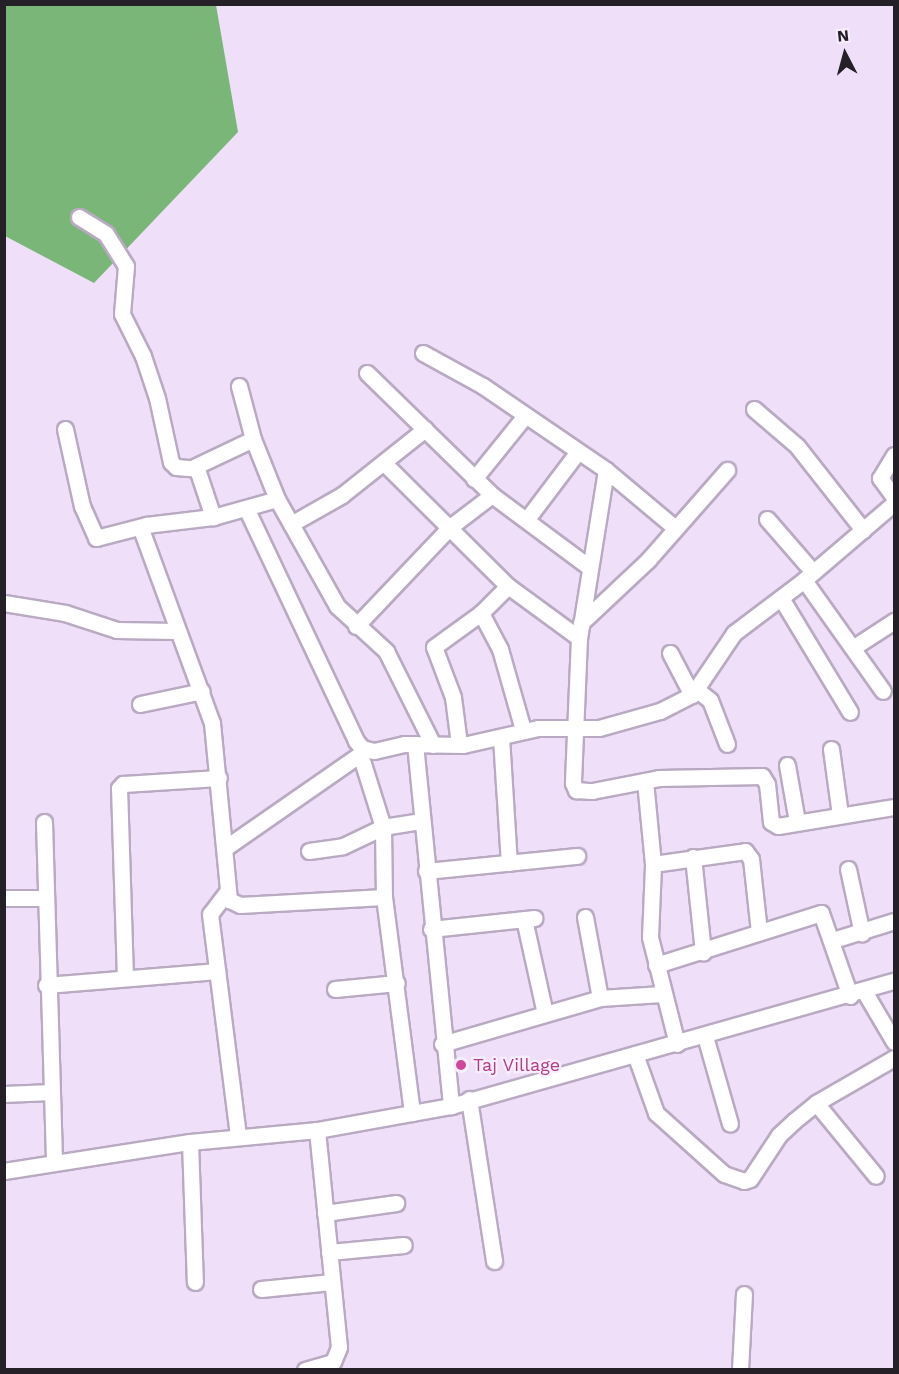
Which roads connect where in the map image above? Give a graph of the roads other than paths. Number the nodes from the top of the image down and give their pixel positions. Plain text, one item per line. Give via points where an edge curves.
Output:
1 (79, 217) dead end
2 (423, 353) dead end
3 (367, 373) dead end
4 (239, 386) dead end
5 (754, 409) dead end
6 (524, 417) junction
7 (65, 429) dead end
8 (425, 429) junction
9 (253, 439) junction
10 (577, 453) junction
11 (894, 455) edge
12 (384, 463) junction
13 (194, 467) junction
14 (606, 470) junction
15 (727, 470) dead end
16 (474, 479) junction
17 (492, 495) junction
18 (894, 497) edge
19 (276, 499) junction
20 (894, 502) edge
21 (247, 510) junction
22 (213, 517) junction
23 (527, 519) junction
24 (767, 519) dead end
25 (291, 524) junction
26 (450, 527) junction
27 (675, 528) junction
28 (141, 529) junction
29 (863, 530) junction
30 (589, 567) junction
31 (808, 576) junction
32 (508, 586) junction
33 (781, 598) junction
34 (4, 603) edge
35 (481, 613) junction
36 (894, 622) edge
37 (356, 626) junction
38 (176, 631) junction
39 (580, 631) junction
40 (854, 646) junction
41 (670, 653) dead end
42 (202, 691) junction
43 (883, 691) dead end
44 (694, 693) junction
45 (140, 704) dead end
46 (850, 712) dead end
47 (574, 728) junction
48 (523, 730) junction
49 (501, 737) junction
50 (416, 744) junction
51 (459, 744) junction
52 (727, 744) dead end
53 (433, 745) junction
54 (831, 750) dead end
55 (363, 752) junction
56 (788, 765) dead end
57 (219, 778) junction
58 (645, 781) junction
59 (894, 807) edge
60 (840, 815) junction
61 (422, 821) junction
62 (44, 822) dead end
63 (797, 822) junction
64 (382, 827) junction
65 (225, 848) junction
66 (309, 851) dead end
67 (578, 856) dead end
68 (693, 857) junction
69 (509, 863) junction
70 (653, 864) junction
71 (848, 869) dead end
72 (426, 871) junction
73 (226, 893) junction
74 (384, 897) junction
75 (4, 898) edge
76 (46, 898) junction
77 (585, 916) dead end
78 (894, 921) edge
79 (431, 929) junction
80 (759, 931) junction
81 (862, 934) junction
82 (833, 940) junction
83 (704, 952) junction
84 (656, 965) junction
85 (217, 971) junction
86 (124, 978) junction
87 (894, 981) edge
88 (397, 983) junction
89 (46, 986) junction
90 (334, 989) dead end
91 (662, 993) junction
92 (857, 994) junction
93 (600, 998) junction
94 (545, 1014) junction
95 (705, 1036) junction
96 (894, 1042) edge
97 (442, 1044) junction
98 (677, 1044) junction
99 (635, 1054) junction
100 (894, 1058) edge
101 (50, 1092) junction
102 (4, 1094) edge
103 (469, 1100) junction
104 (816, 1103) junction
105 (451, 1106) junction
106 (412, 1113) junction
107 (730, 1124) dead end
108 (317, 1130) junction
109 (238, 1136) junction
110 (190, 1142) junction
111 (54, 1161) junction
112 (4, 1172) edge
113 (876, 1176) dead end
114 (396, 1203) dead end
115 (325, 1213) junction
116 (404, 1245) dead end
117 (329, 1252) junction
118 (494, 1261) dead end
119 (195, 1282) dead end
120 (332, 1282) junction
121 (261, 1289) dead end
122 (744, 1294) dead end
123 (338, 1354) junction
124 (305, 1370) edge
125 (342, 1370) edge
126 (740, 1370) edge

1 - 13 street via 106,234 126,267 122,314 157,398 171,462 176,467
2 - 6 street via 483,386
3 - 8 street
4 - 9 street
5 - 29 street via 797,446
6 - 10 street
6 - 16 street
7 - 28 street via 75,480 93,535 100,539
8 - 12 street
8 - 16 street
9 - 13 street
9 - 19 street
10 - 14 street
10 - 23 street
11 - 18 street via 880,478
12 - 25 street via 342,495
12 - 26 street
13 - 22 street
14 - 27 street
14 - 30 street
15 - 27 street
16 - 17 street
17 - 23 street
17 - 26 street
19 - 21 street
19 - 25 street
20 - 29 street
21 - 22 street
21 - 55 street via 310,637 328,687
22 - 28 street via 146,525
23 - 30 street
24 - 31 street
25 - 37 street via 331,597
26 - 32 street
26 - 37 street
27 - 39 street
28 - 38 street
29 - 31 street
30 - 39 street
31 - 33 street
31 - 40 street
32 - 35 street
32 - 39 street
33 - 44 street via 727,640
33 - 46 street
34 - 38 street via 65,613 117,630
35 - 48 street via 500,649
35 - 51 street via 434,647 453,697
36 - 40 street
37 - 53 street via 386,651
38 - 42 street
39 - 47 street
40 - 43 street
41 - 44 street
42 - 45 street
42 - 57 street via 216,740
44 - 47 street via 660,711 599,728
44 - 52 street via 711,700
47 - 48 street
47 - 58 street via 576,790 592,791
48 - 49 street
49 - 51 street
49 - 69 street
50 - 53 street
50 - 55 street
50 - 61 street
51 - 53 street
54 - 60 street
55 - 64 street
55 - 65 street
56 - 63 street
57 - 65 street
57 - 86 street via 123,784 119,788
58 - 63 street via 762,776 767,784 771,822 778,826
58 - 70 street
59 - 60 street
60 - 63 street
61 - 64 street
61 - 72 street
62 - 76 street
64 - 66 street via 343,846
64 - 74 street
65 - 73 street
67 - 69 street
68 - 70 street
68 - 80 street via 741,849 748,853
68 - 83 street
69 - 72 street
70 - 84 street via 649,905
71 - 81 street
72 - 79 street
73 - 74 street via 240,905
73 - 85 street via 210,914
74 - 88 street
75 - 76 street
76 - 89 street
77 - 93 street
78 - 81 street
79 - 94 street via 529,918
79 - 97 street
80 - 82 street via 821,913
80 - 83 street
81 - 82 street
82 - 92 street
83 - 84 street
84 - 91 street
85 - 86 street
85 - 109 street
86 - 89 street
87 - 92 street
88 - 90 street
88 - 106 street
89 - 101 street
91 - 93 street
91 - 98 street
92 - 95 street
92 - 96 street
93 - 94 street
94 - 97 street
95 - 98 street
95 - 107 street
97 - 105 street
98 - 99 street
99 - 103 street
99 - 104 street via 656,1113 724,1174 741,1180 750,1179 779,1135
100 - 104 street
101 - 102 street
101 - 111 street
103 - 105 street
103 - 118 street
104 - 113 street
105 - 106 street
106 - 108 street
108 - 109 street
108 - 115 street
109 - 110 street
110 - 111 street
110 - 119 street
111 - 112 street
114 - 115 street
115 - 117 street
116 - 117 street
117 - 120 street
120 - 121 street
120 - 123 street
122 - 126 street
123 - 124 street via 325,1367
123 - 125 street

